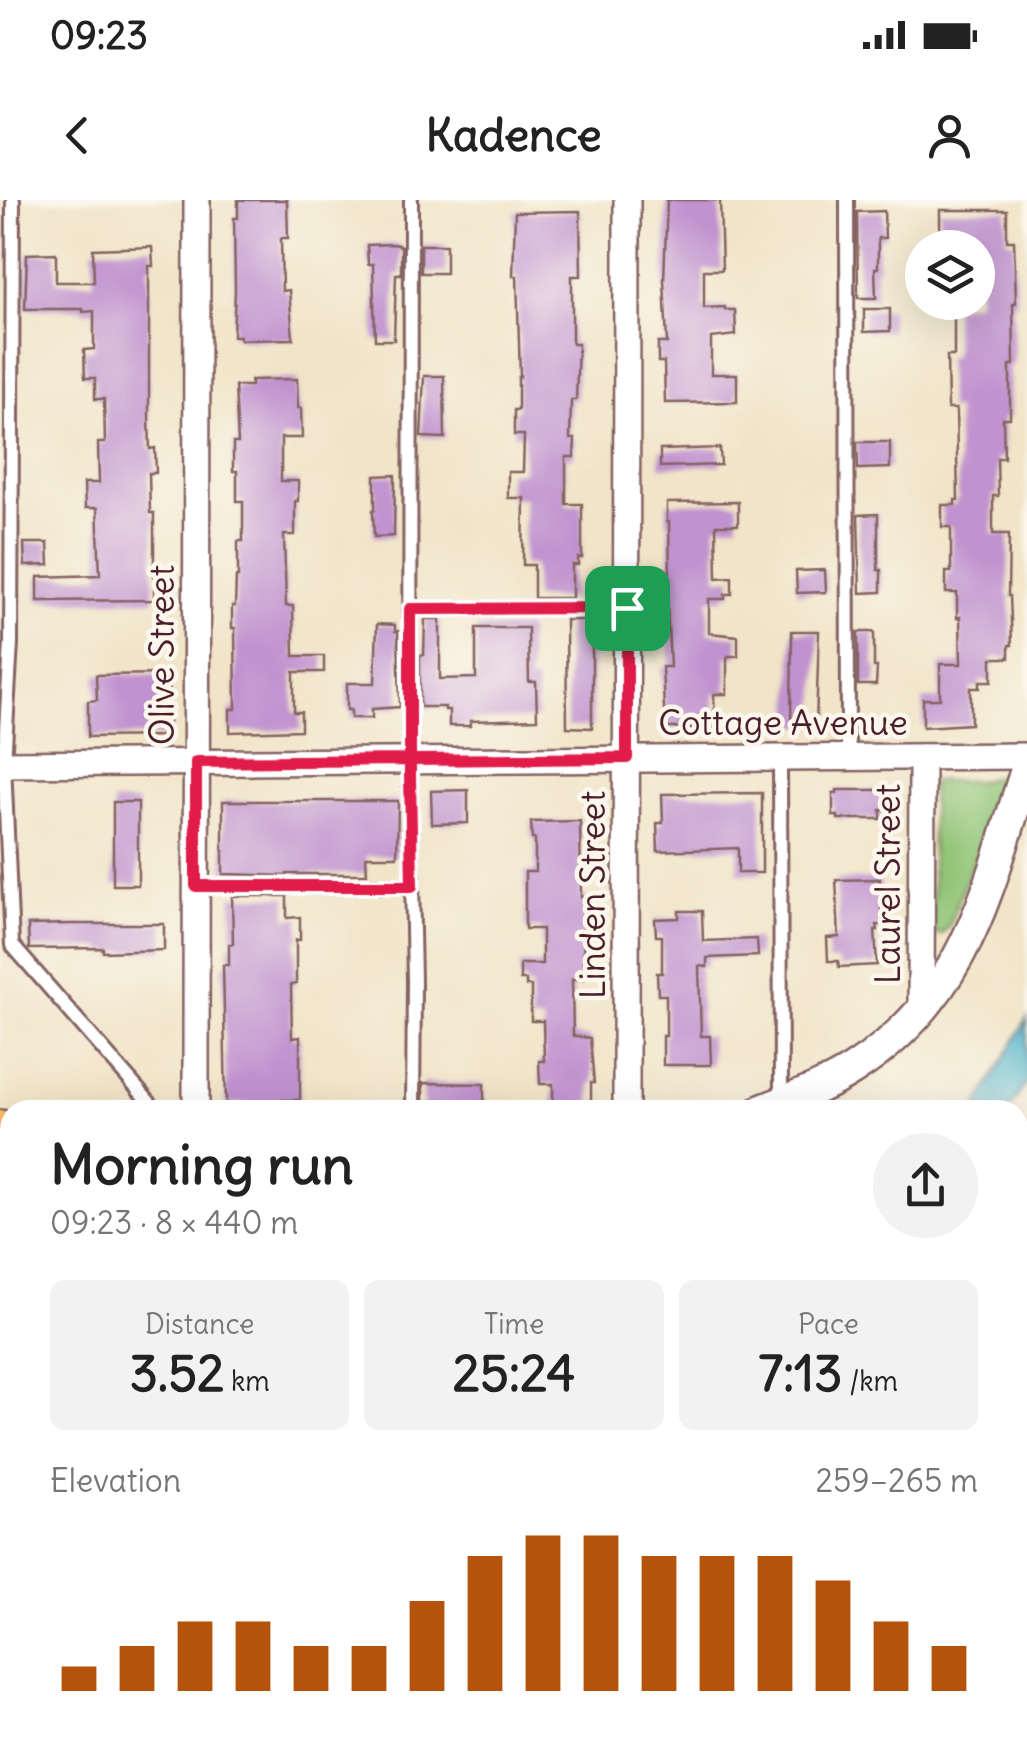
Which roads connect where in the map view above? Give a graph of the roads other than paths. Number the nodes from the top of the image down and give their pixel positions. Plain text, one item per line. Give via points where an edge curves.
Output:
1 (12, 200) edge
2 (197, 200) edge
3 (412, 200) edge
4 (627, 200) edge
5 (846, 200) edge
6 (627, 608) junction
7 (410, 609) junction
8 (922, 756) junction
9 (1027, 756) edge
10 (780, 757) junction
11 (848, 757) junction
12 (627, 758) junction
13 (410, 760) junction
14 (196, 762) junction
15 (2, 764) edge
16 (1027, 767) edge
17 (196, 886) junction
18 (412, 886) junction
19 (922, 1012) junction
20 (147, 1100) edge
21 (196, 1100) edge
22 (413, 1100) edge
23 (626, 1100) edge
24 (772, 1100) edge
25 (787, 1100) edge

1 - 15 lane via 11,643
2 - 14 street, Olive Street
3 - 7 lane
4 - 6 street, Linden Street
5 - 11 lane
6 - 7 lane
6 - 12 street, Linden Street
7 - 13 lane
8 - 9 street, Cottage Avenue
8 - 11 street, Cottage Avenue
8 - 19 street, Laurel Street
10 - 11 street, Cottage Avenue
10 - 12 street, Cottage Avenue
10 - 24 lane
12 - 13 street, Cottage Avenue
12 - 23 street, Linden Street
13 - 14 street, Cottage Avenue
13 - 18 lane
14 - 15 street, Cottage Avenue
14 - 17 street, Olive Street
15 - 20 lane via 12,945
16 - 19 street via 974,926
17 - 18 lane
17 - 21 street, Olive Street
18 - 22 lane
19 - 25 street via 854,1069

